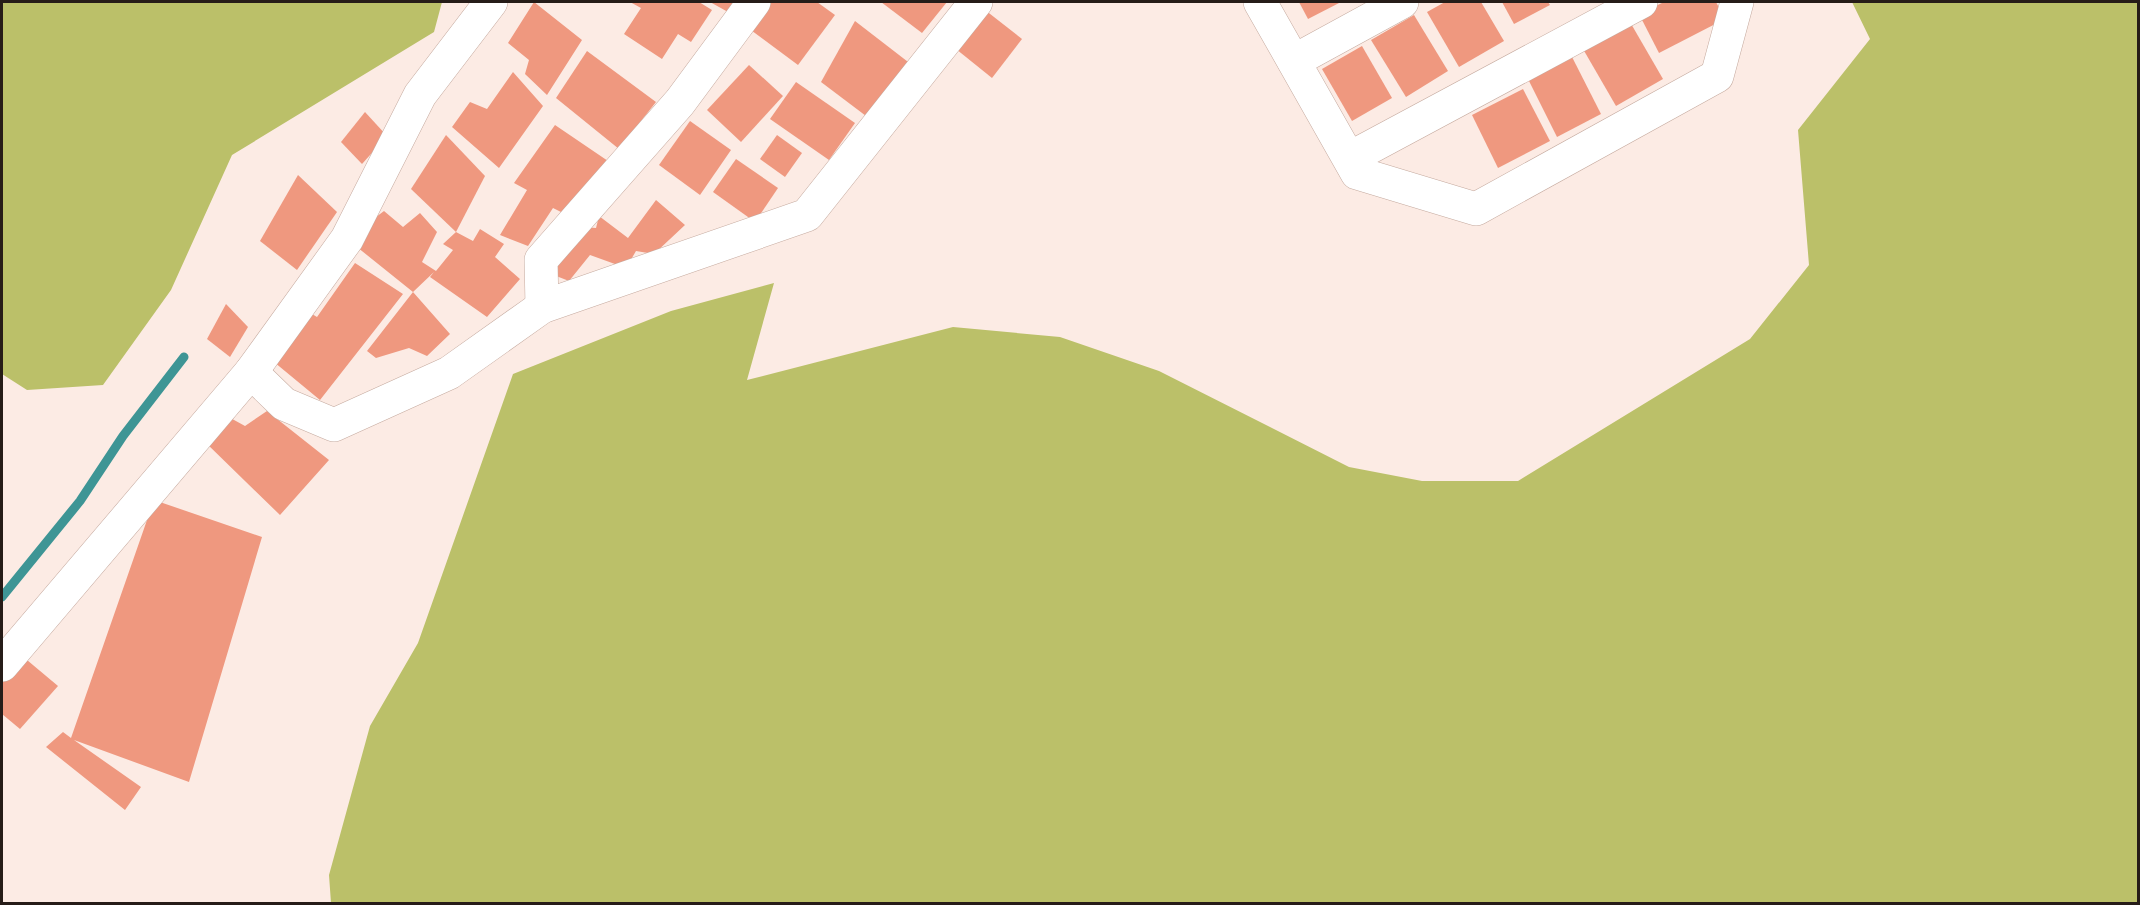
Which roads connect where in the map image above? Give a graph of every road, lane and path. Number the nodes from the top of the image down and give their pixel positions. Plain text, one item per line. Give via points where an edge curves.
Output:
1 (491, 2) edge
2 (754, 2) edge
3 (975, 2) edge
4 (1260, 2) edge
5 (1402, 2) edge
6 (1641, 2) edge
7 (1737, 2) edge
8 (1294, 61) junction
9 (1350, 158) junction
10 (542, 307) junction
11 (251, 372) junction
12 (2, 665) edge

1 - 11 street via 420,95 347,239
2 - 10 street via 680,102 542,260
3 - 10 street via 807,215
4 - 8 street
5 - 8 street
6 - 9 street
7 - 9 street via 1717,76 1476,209 1358,173
8 - 9 street
10 - 11 street via 448,373 334,425 284,404
11 - 12 street

